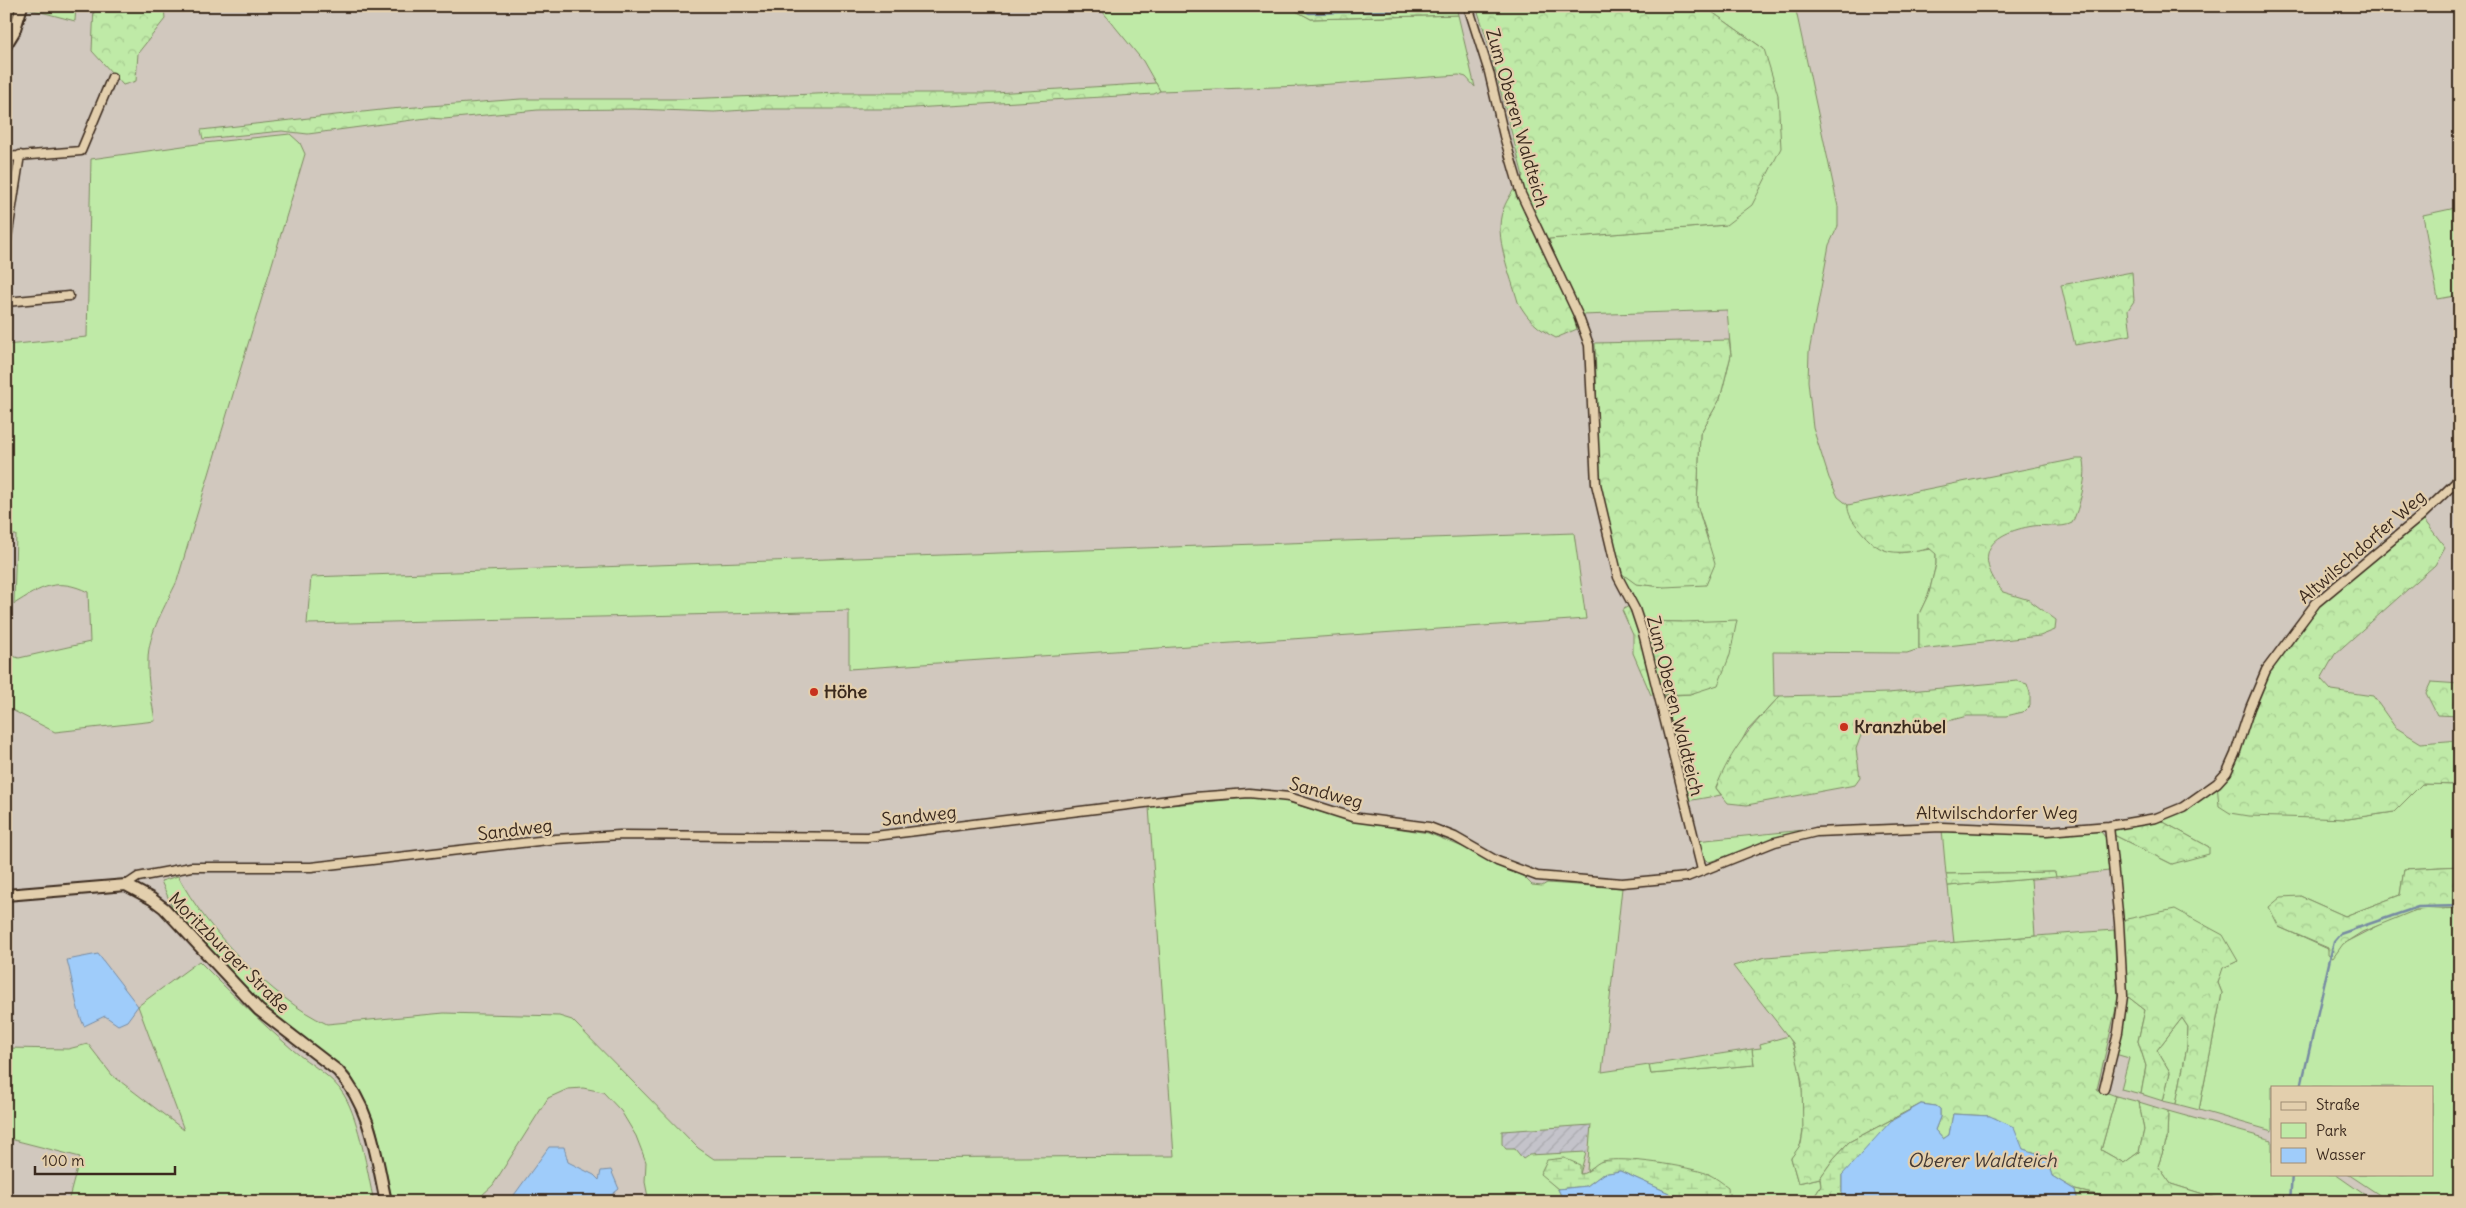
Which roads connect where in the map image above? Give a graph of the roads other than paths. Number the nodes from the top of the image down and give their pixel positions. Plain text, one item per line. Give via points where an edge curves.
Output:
1 (22, 6) edge
2 (1469, 8) edge
3 (6, 45) edge
4 (112, 77) dead end
5 (20, 155) junction
6 (6, 157) edge
7 (6, 245) edge
8 (69, 296) dead end
9 (6, 302) edge
10 (2460, 475) edge
11 (2109, 826) junction
12 (1702, 870) junction
13 (126, 886) junction
14 (6, 895) edge
15 (2104, 1088) dead end
16 (386, 1202) edge

1 - 3 street
2 - 12 street, Zum Oberen Waldteich via 1521,194 1589,345 1596,484 1618,577 1643,633
4 - 5 street via 81,151
5 - 6 street
5 - 7 street
8 - 9 street
10 - 11 street, Altwilschdorfer Weg via 2455,484 2421,516 2316,603 2296,628 2266,670 2236,754 2217,783 2183,807 2156,818
11 - 12 street, Altwilschdorfer Weg via 2047,831 1942,827 1816,832 1774,842
11 - 15 street via 2119,922 2122,996 2118,1032
12 - 13 street, Sandweg via 1687,877 1637,883 1537,876 1497,861 1455,837 1429,827 1352,817 1289,797 1249,793 867,837 620,836 556,839 311,867 191,867 138,877
13 - 14 street, Moritzburger Straße
13 - 16 street, Moritzburger Straße via 152,898 164,908 259,1010 348,1082 369,1125

